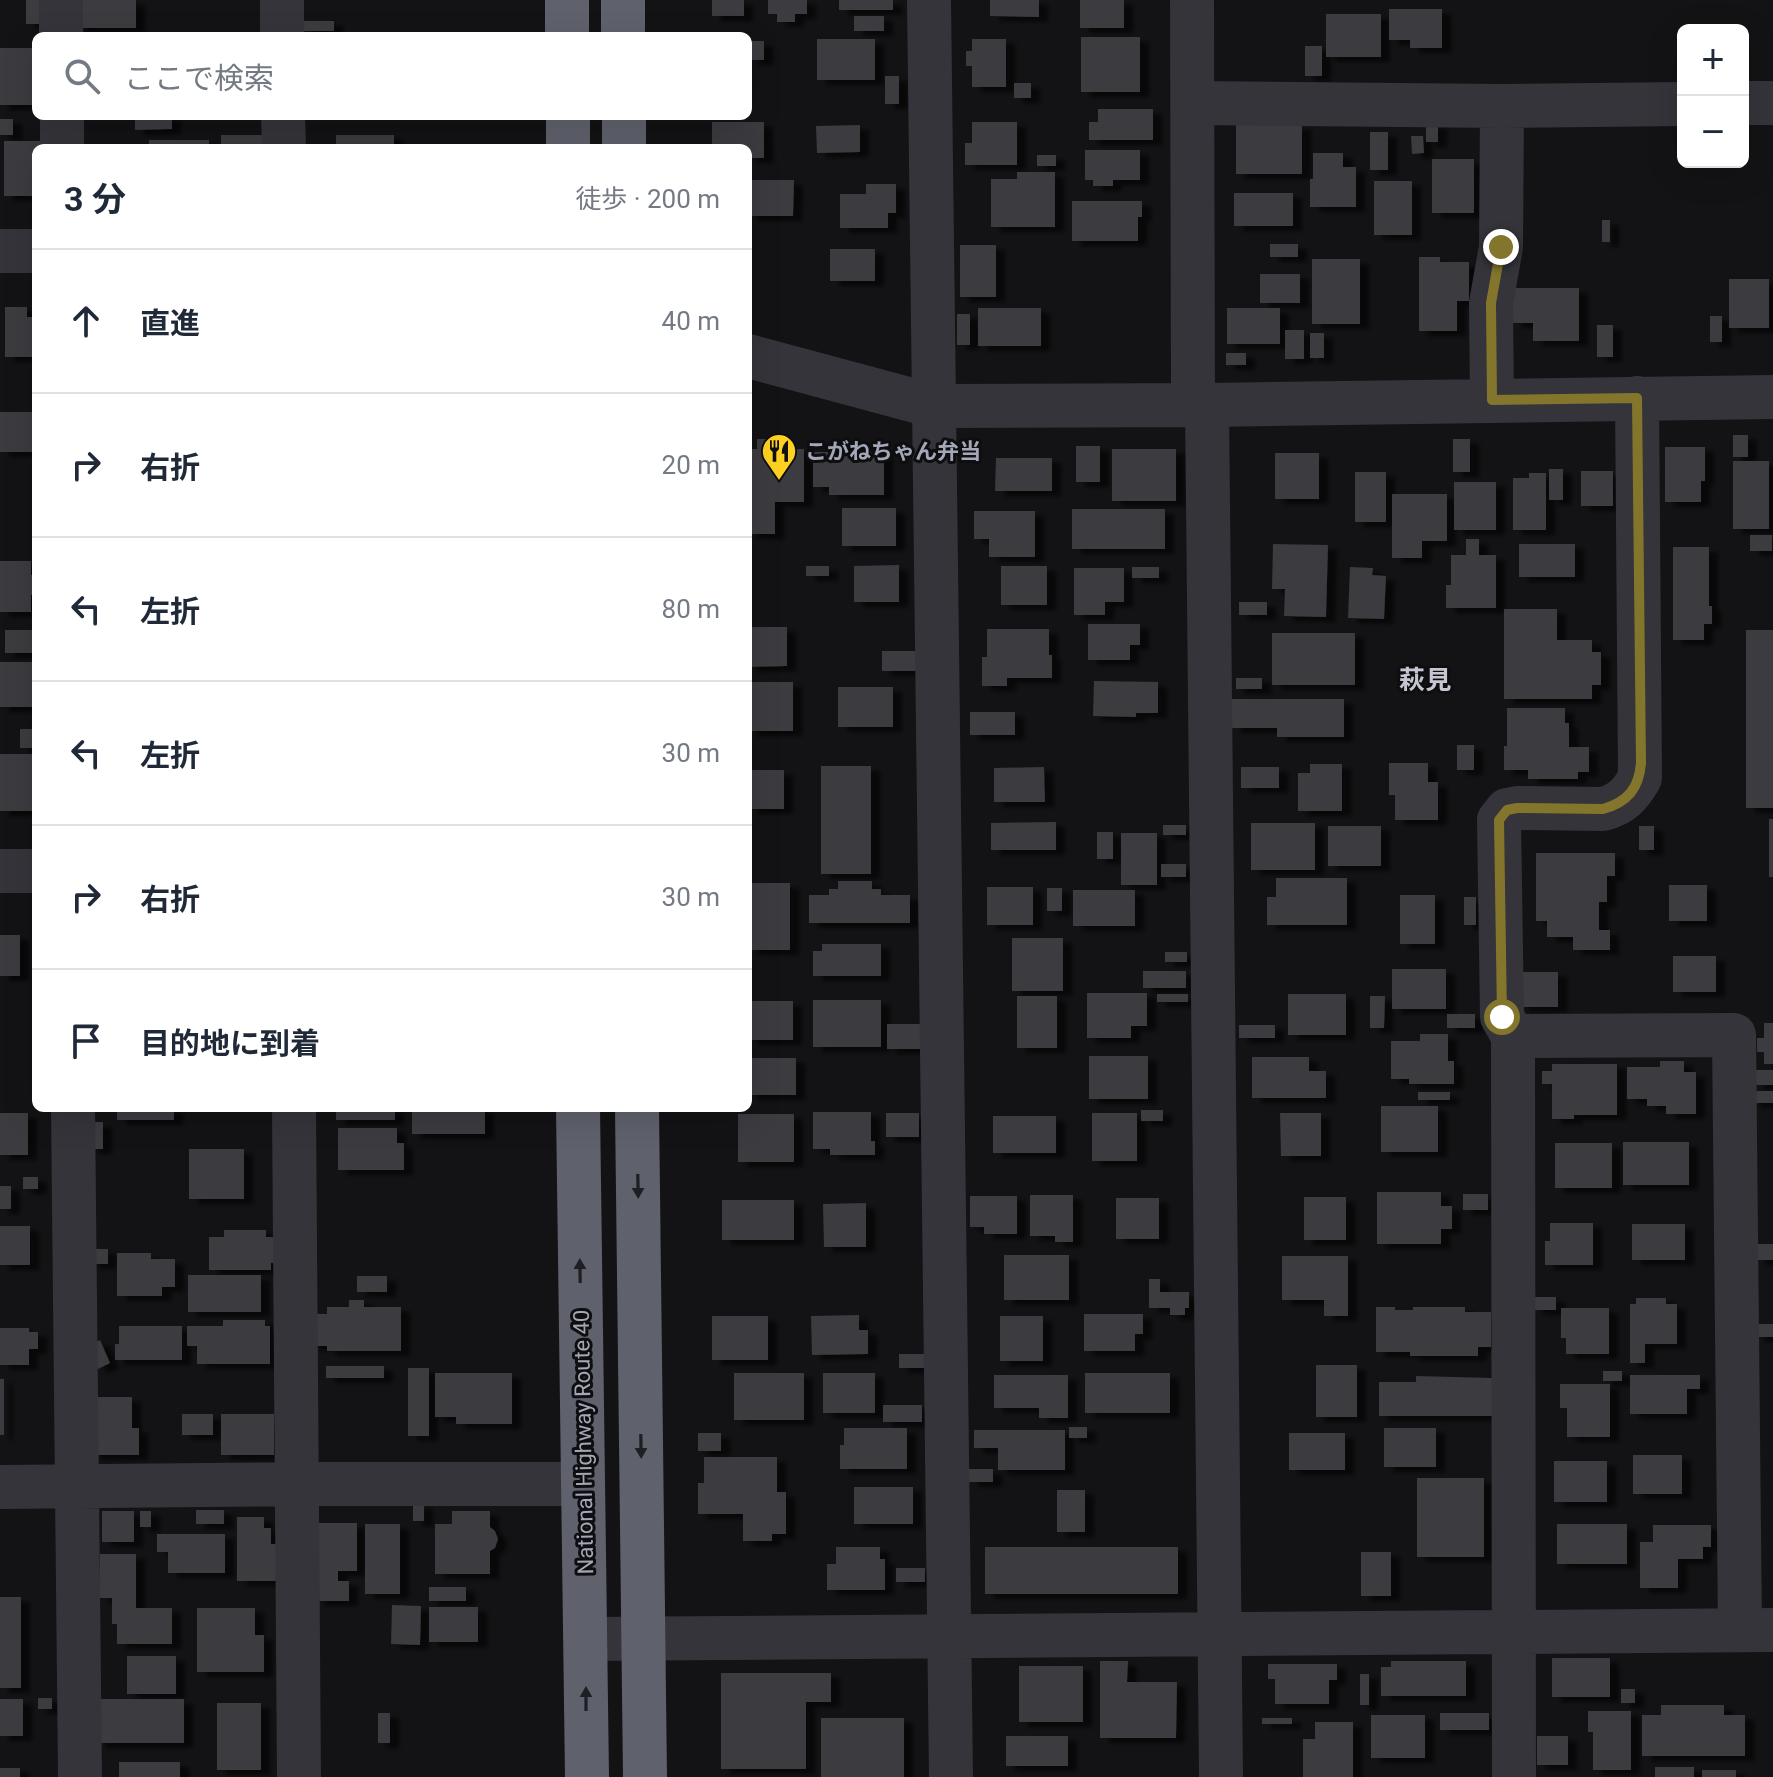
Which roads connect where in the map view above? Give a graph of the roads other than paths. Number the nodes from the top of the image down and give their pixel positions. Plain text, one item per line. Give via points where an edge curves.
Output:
1 (61, 0) edge
2 (282, 0) edge
3 (567, 0) edge
4 (623, 0) edge
5 (929, 0) edge
6 (1192, 0) edge
7 (61, 32) edge
8 (282, 32) edge
9 (567, 32) edge
10 (623, 32) edge
11 (1193, 103) junction
12 (1749, 103) edge
13 (1773, 103) edge
14 (1677, 104) edge
15 (1502, 106) junction
16 (62, 120) edge
17 (283, 120) edge
18 (568, 120) edge
19 (624, 120) edge
20 (62, 144) edge
21 (284, 144) edge
22 (568, 144) edge
23 (624, 144) edge
24 (0, 251) edge
25 (32, 251) edge
26 (752, 357) edge
27 (1773, 397) edge
28 (1637, 398) junction
29 (1492, 400) junction
30 (1200, 405) junction
31 (934, 406) junction
32 (0, 871) edge
33 (32, 871) edge
34 (1513, 1036) junction
35 (73, 1112) edge
36 (294, 1112) edge
37 (578, 1112) edge
38 (637, 1112) edge
39 (296, 1484) junction
40 (583, 1484) junction
41 (0, 1487) edge
42 (76, 1487) junction
43 (1757, 1630) edge
44 (1513, 1632) junction
45 (1219, 1634) junction
46 (949, 1635) junction
47 (586, 1639) junction
48 (644, 1639) junction
49 (80, 1777) edge
50 (299, 1777) edge
51 (587, 1777) edge
52 (645, 1777) edge
53 (951, 1777) edge
54 (1221, 1777) edge
55 (1514, 1777) edge

1 - 7 street
2 - 8 street
3 - 9 highway
4 - 10 highway
5 - 31 street
6 - 11 street
11 - 15 street
11 - 30 street
12 - 13 street
14 - 15 street
15 - 29 street via 1501,247 1491,303
16 - 20 street
17 - 21 street
18 - 22 highway
19 - 23 highway
24 - 25 street
26 - 31 street
27 - 28 street
28 - 29 street
28 - 34 street via 1640,778 1617,805 1517,808 1499,820 1502,1017
29 - 30 street
30 - 31 street
30 - 45 street
31 - 46 street
32 - 33 street
34 - 43 street via 1734,1035
34 - 44 street
35 - 42 street
36 - 39 street
40 -> 37 highway, National Highway Route 40
38 -> 48 highway
39 - 40 street
39 - 42 street
39 - 50 street
40 - 47 highway, National Highway Route 40
41 - 42 street
42 - 49 street
43 - 44 street
44 - 45 street
44 - 55 street
45 - 46 street
45 - 54 street
46 - 48 street
46 - 53 street
47 - 48 street
51 -> 47 highway, National Highway Route 40
48 - 52 highway

